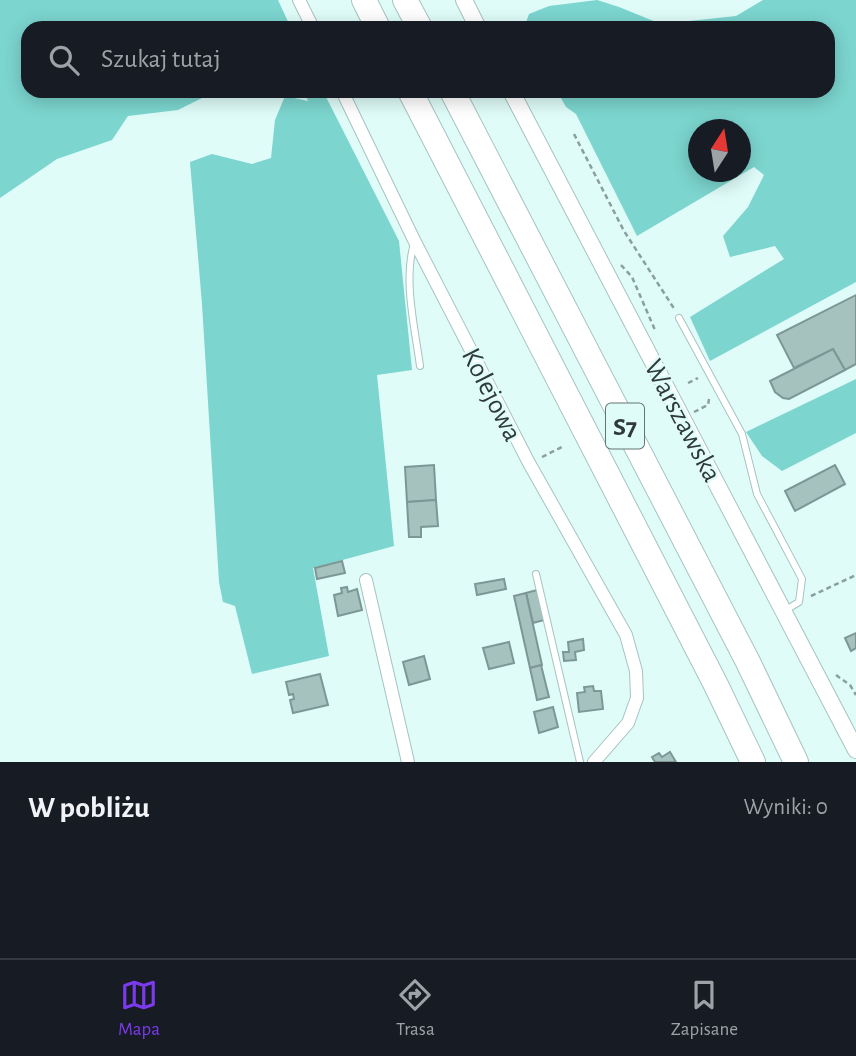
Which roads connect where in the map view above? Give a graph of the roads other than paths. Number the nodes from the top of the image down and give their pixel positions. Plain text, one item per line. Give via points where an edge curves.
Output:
1 (299, 0) edge
2 (364, 0) edge
3 (405, 0) edge
4 (464, 0) edge
5 (310, 21) edge
6 (374, 21) edge
7 (416, 21) edge
8 (474, 21) edge
9 (345, 98) edge
10 (414, 98) edge
11 (456, 98) edge
12 (515, 98) edge
13 (415, 242) junction
14 (680, 318) road end
15 (420, 366) dead end
16 (536, 574) dead end
17 (366, 580) dead end
18 (784, 611) junction
19 (856, 750) edge
20 (408, 762) edge
21 (580, 762) edge
22 (594, 762) edge
23 (753, 762) edge
24 (796, 762) edge

1 - 5 street
2 - 6 highway
3 - 7 highway
4 - 8 street
9 - 13 street, Kolejowa
10 - 23 highway, S7
11 - 24 highway, S7
12 - 18 street, Warszawska
13 - 15 lane via 409,259
13 - 22 street, Kolejowa via 529,463 626,635 636,671 636,698 628,723
14 - 18 lane via 742,434 757,494 802,579 799,602
16 - 21 lane
17 - 20 street
18 - 19 street, Warszawska

